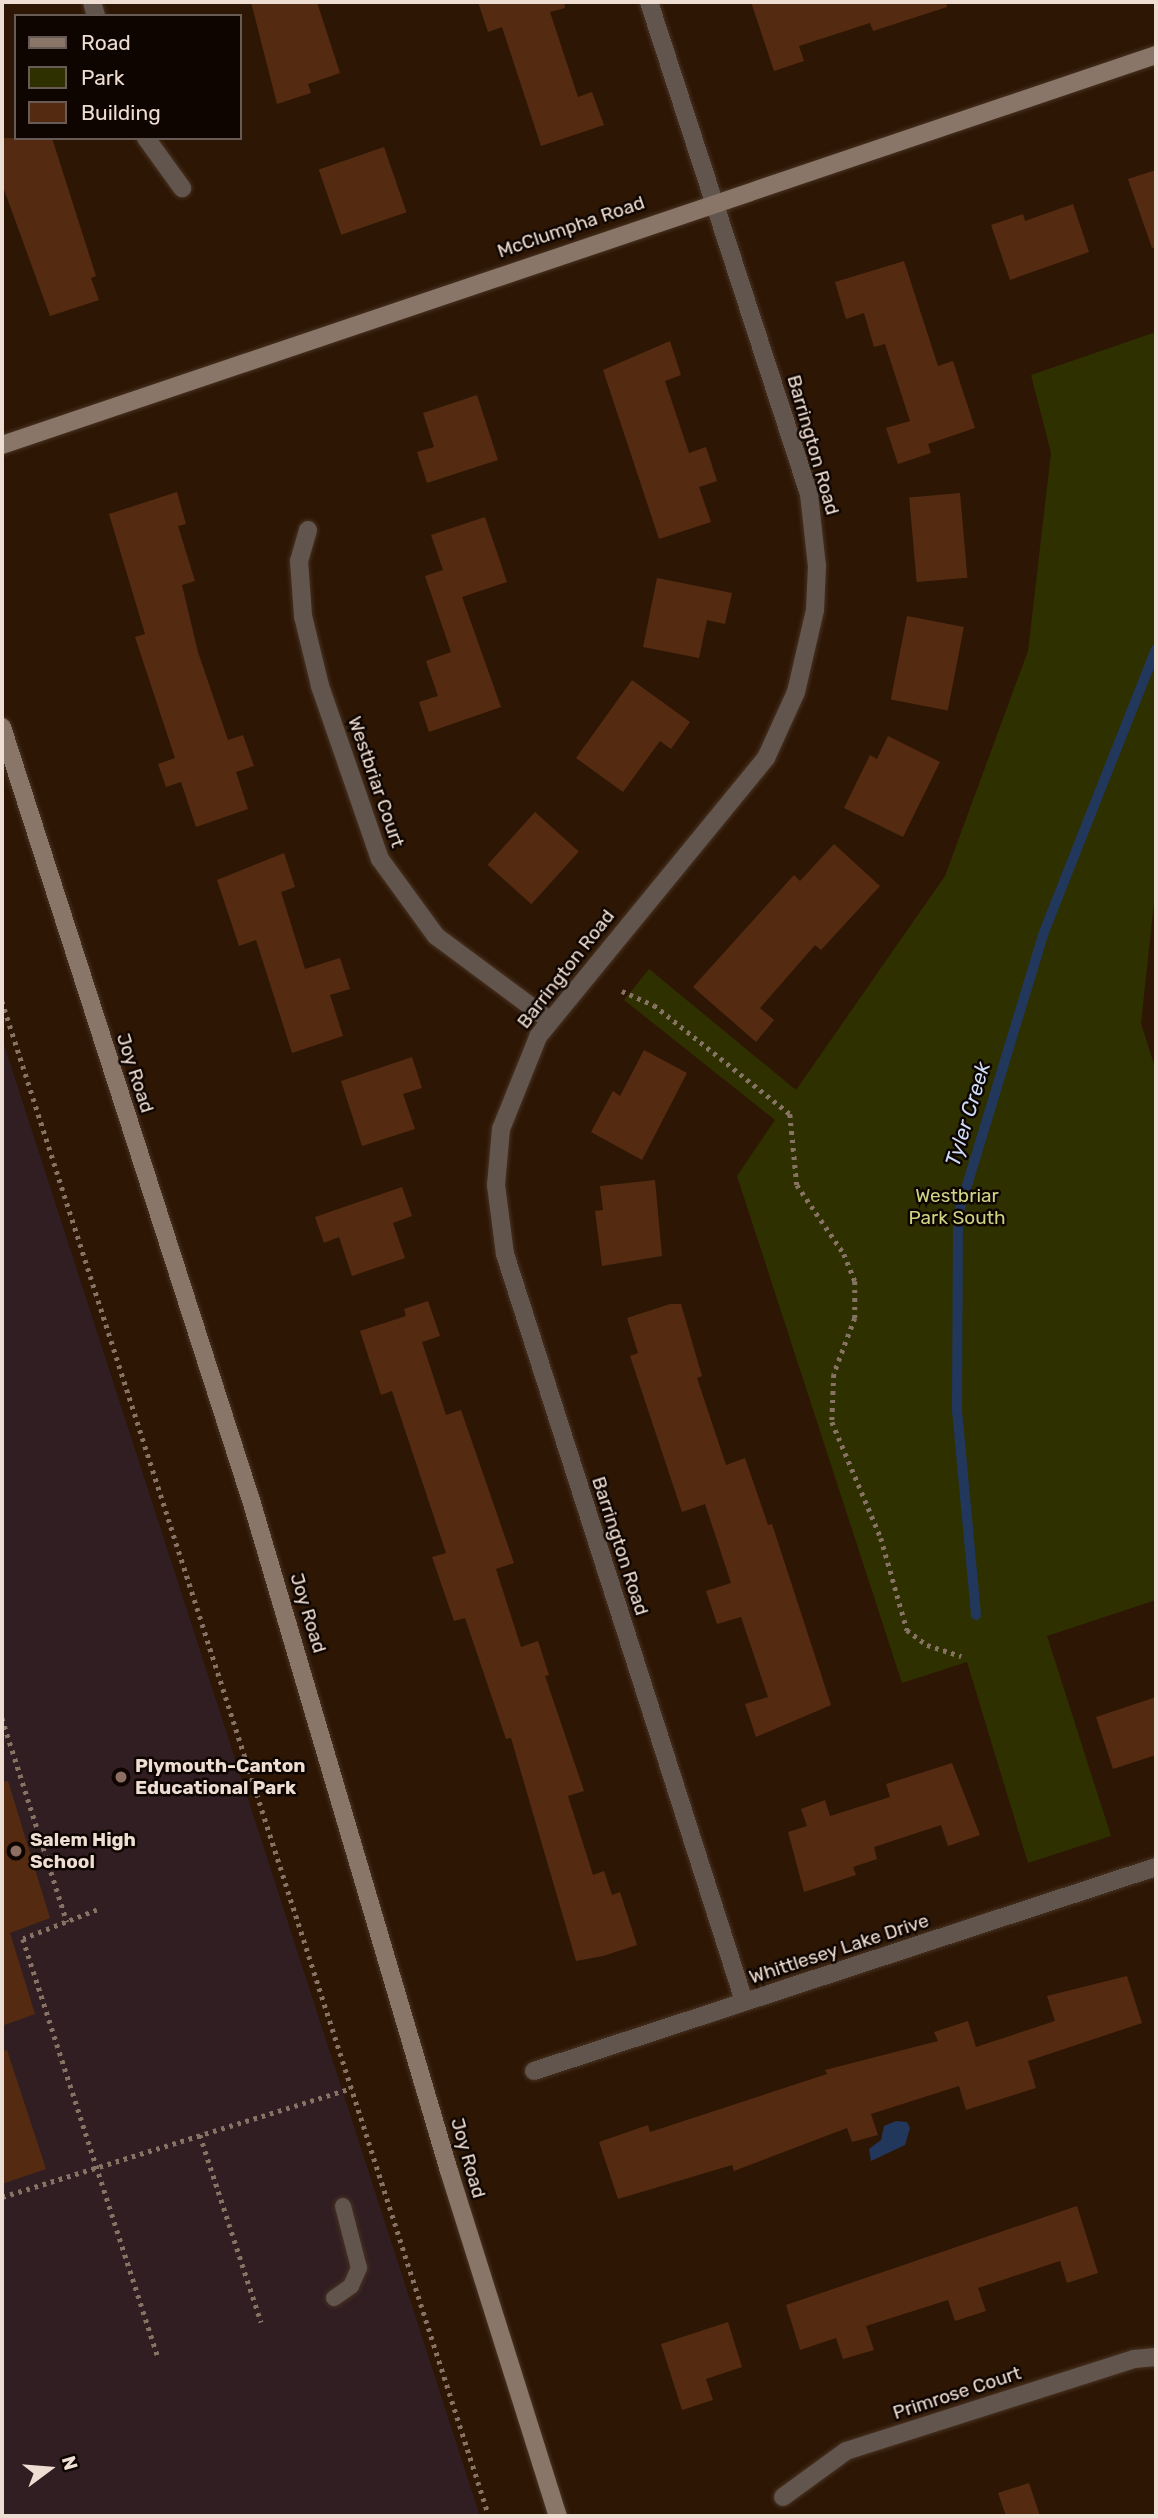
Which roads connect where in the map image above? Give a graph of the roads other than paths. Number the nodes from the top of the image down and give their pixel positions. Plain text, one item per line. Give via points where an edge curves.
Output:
1 (649, 2) edge
2 (1156, 55) edge
3 (147, 140) edge
4 (182, 187) dead end
5 (716, 200) junction
6 (2, 445) edge
7 (308, 530) dead end
8 (2, 727) edge
9 (548, 1020) junction
10 (1156, 1867) edge
11 (744, 2001) junction
12 (534, 2071) dead end
13 (344, 2206) dead end
14 (334, 2298) dead end
15 (1156, 2357) edge
16 (783, 2497) dead end
17 (558, 2516) edge

1 - 5 street, Barrington Road
2 - 5 street, McClumpha Road
3 - 4 street
5 - 6 street, McClumpha Road
5 - 9 street, Barrington Road via 809,494 817,566 809,646 796,692 766,758
7 - 9 street, Westbriar Court via 299,561 303,616 320,685 380,859 436,936
8 - 17 street, Joy Road via 251,1500 449,2171
9 - 11 street, Barrington Road via 522,1064 502,1129 498,1218
10 - 11 street, Whittlesey Lake Drive
11 - 12 street, Whittlesey Lake Drive
13 - 14 lane via 359,2269 351,2286
15 - 16 street, Primrose Court via 1134,2359 846,2451

